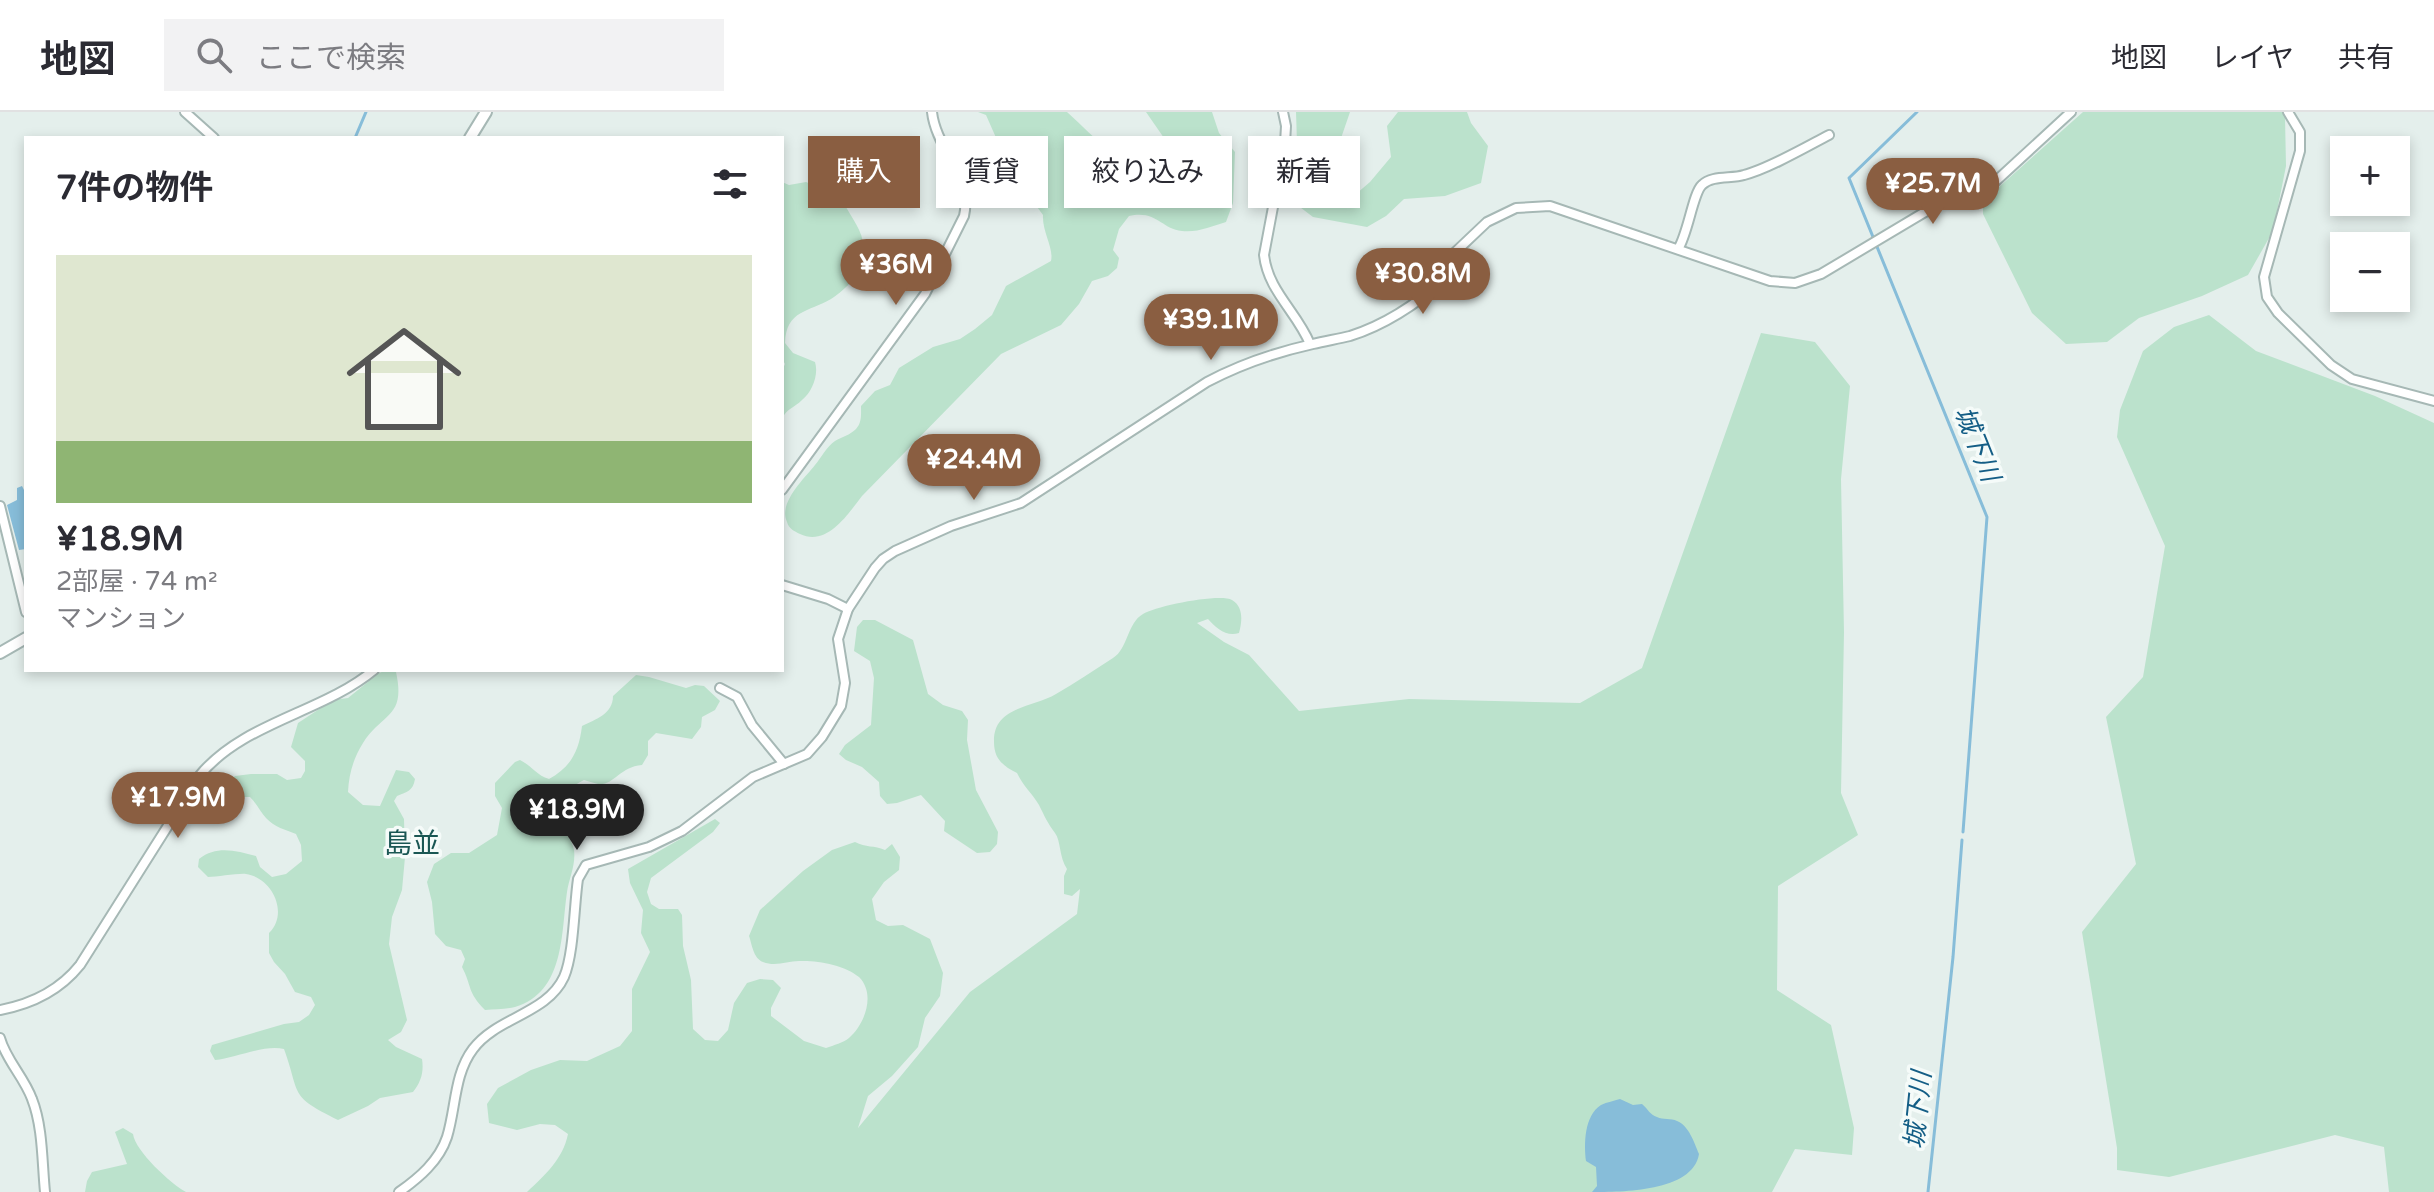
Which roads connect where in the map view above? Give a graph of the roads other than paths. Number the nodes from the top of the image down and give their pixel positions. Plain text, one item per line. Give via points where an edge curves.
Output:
1 (185, 112) edge
2 (486, 112) edge
3 (932, 112) edge
4 (1283, 112) edge
5 (2071, 112) edge
6 (2288, 112) edge
7 (1829, 135) dead end
8 (212, 136) edge
9 (471, 136) edge
10 (1678, 249) junction
11 (1310, 344) junction
12 (2434, 401) edge
13 (784, 487) edge
14 (0, 506) edge
15 (784, 586) edge
16 (24, 604) edge
17 (848, 609) junction
18 (24, 639) edge
19 (0, 653) edge
20 (372, 672) edge
21 (720, 688) dead end
22 (784, 764) junction
23 (0, 1010) edge
24 (0, 1038) edge
25 (45, 1192) edge
26 (399, 1192) edge

1 - 8 street
2 - 9 street
3 - 13 street via 966,192 964,216 925,294
4 - 11 street via 1285,143 1265,265 1271,284
5 - 10 street via 1996,181 1935,206 1805,281 1770,281
6 - 12 street via 2300,132 2300,151 2264,277 2267,297 2331,365 2352,379
7 - 10 street via 1745,175 1701,186
10 - 11 street via 1550,206 1516,208 1487,222 1449,258 1446,278 1416,302 1351,335
11 - 17 street via 1207,382 1021,503 895,551 875,568
14 - 16 street
15 - 17 street
17 - 22 street via 838,639 845,683 841,706 807,754
18 - 19 street
20 - 23 street via 211,763 68,980
21 - 22 street via 737,697
22 - 26 street via 753,777 682,831 582,869 568,966 560,985 471,1051 459,1076 445,1141 423,1174
24 - 25 street via 32,1099

